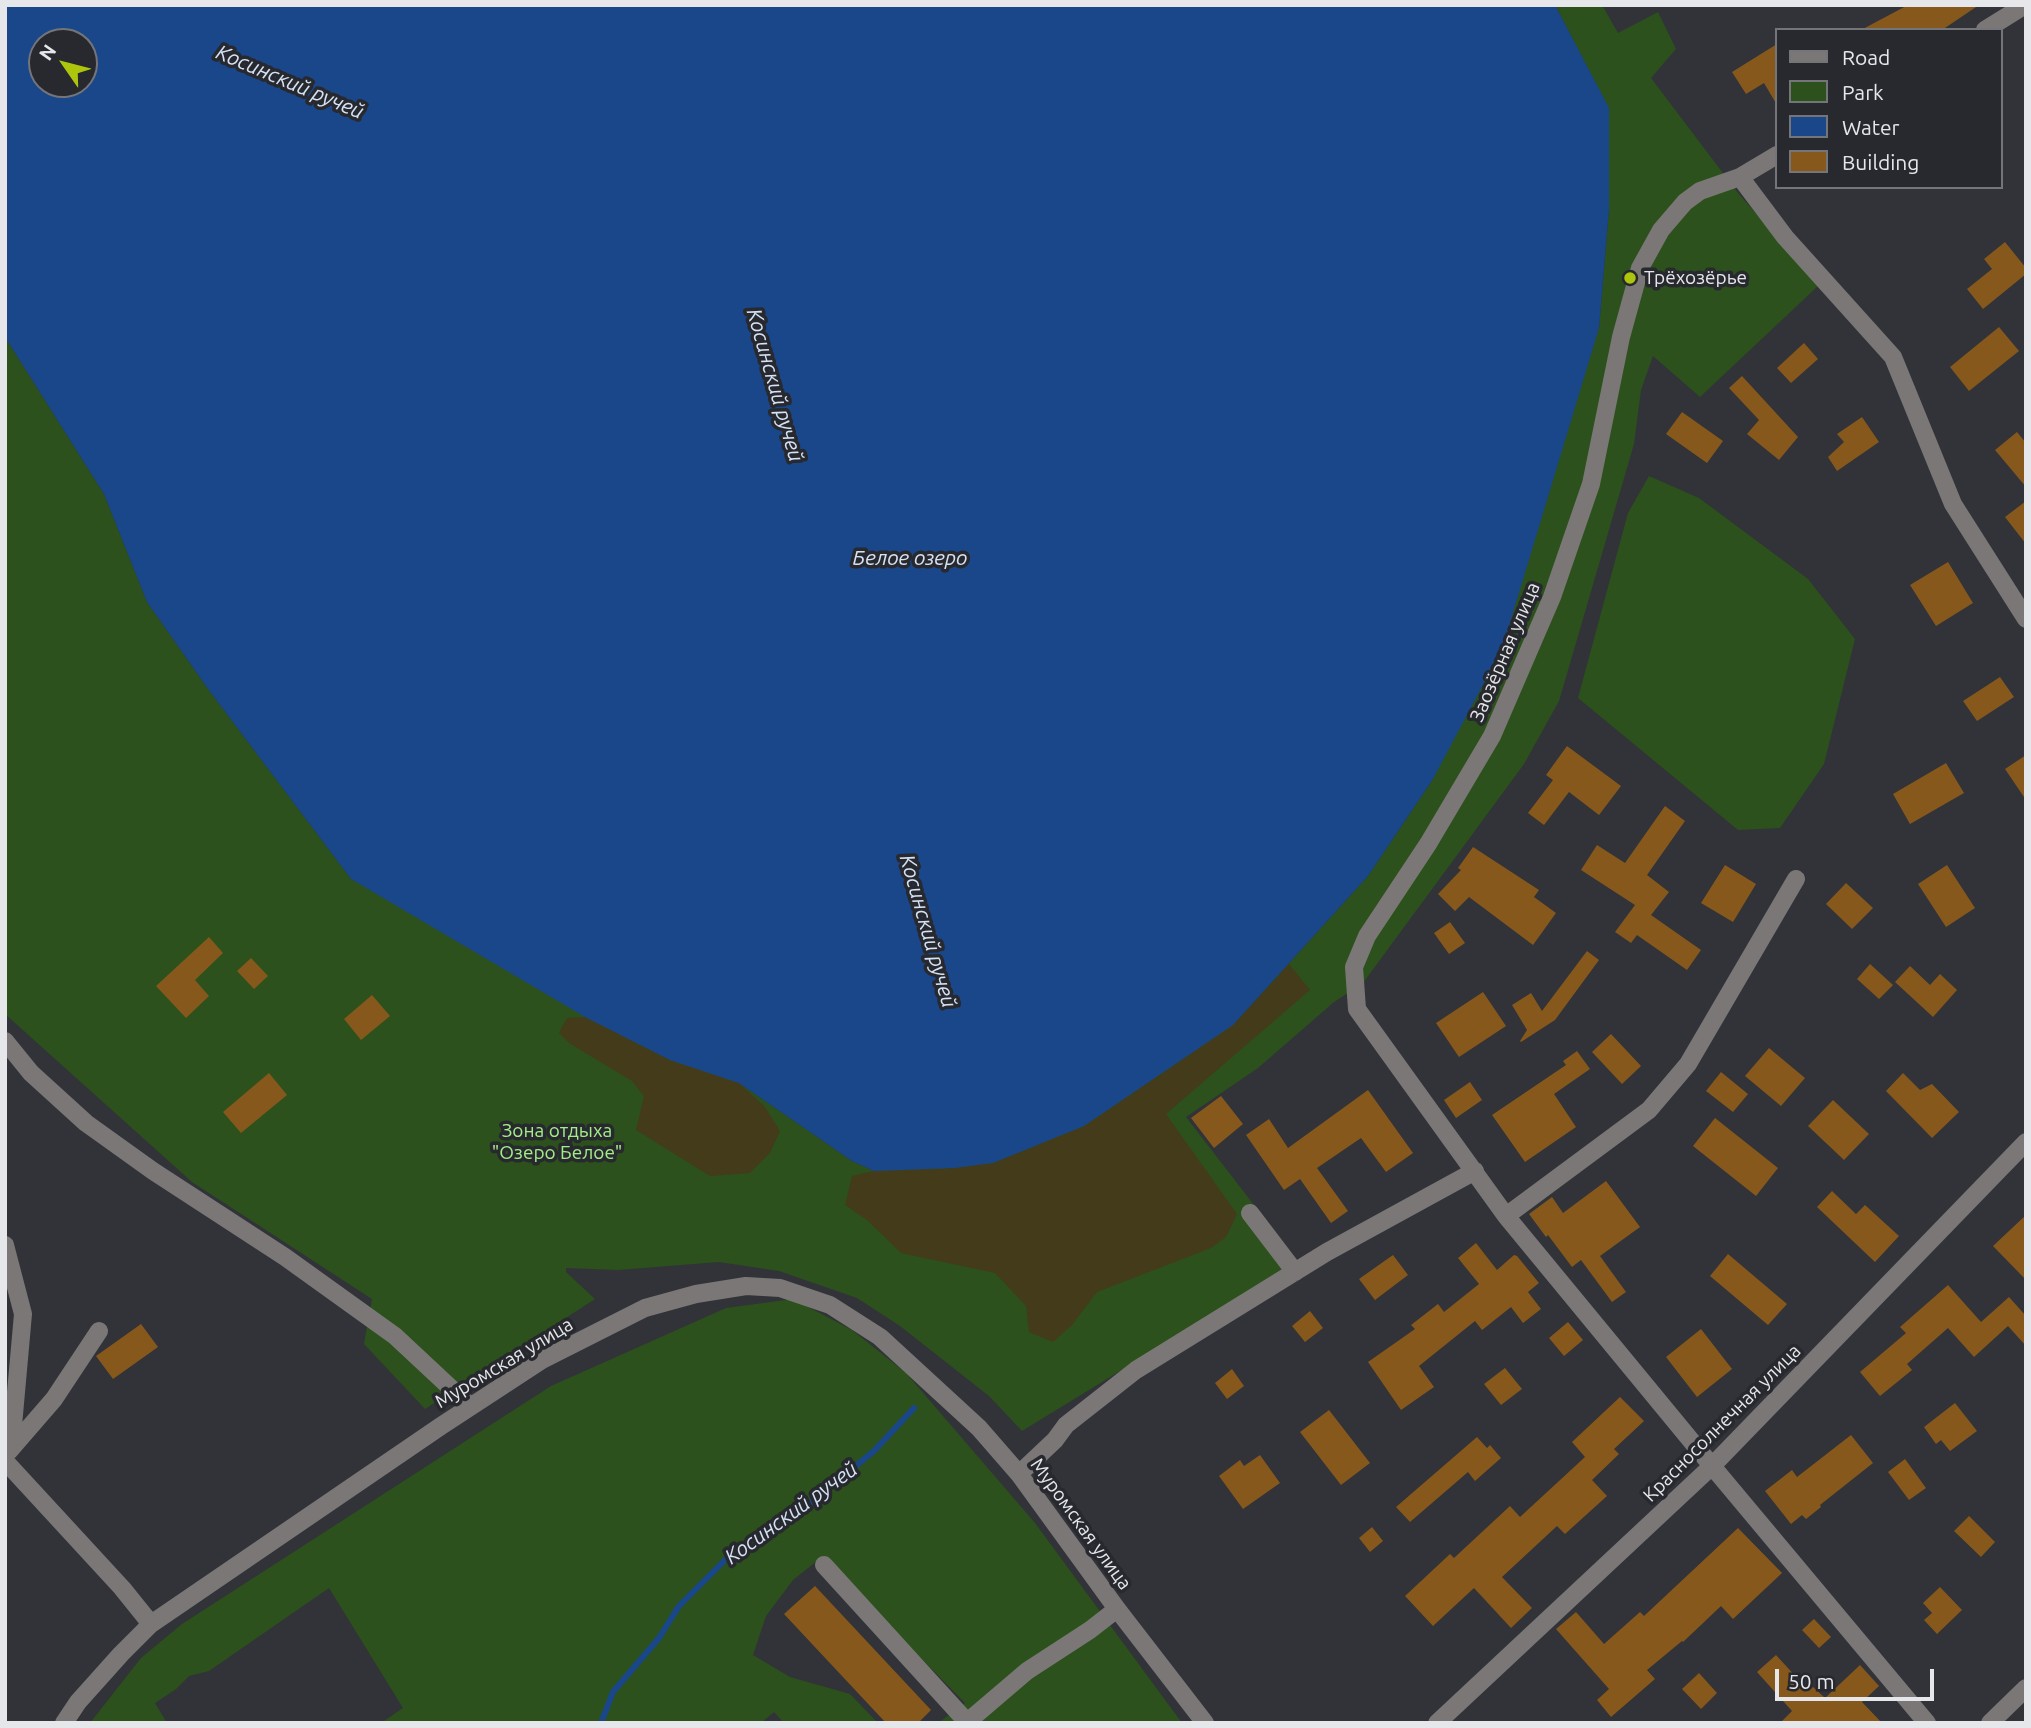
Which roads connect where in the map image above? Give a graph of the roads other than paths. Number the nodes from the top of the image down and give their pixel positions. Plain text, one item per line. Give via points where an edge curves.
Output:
1 (2025, 5) edge
2 (1988, 28) edge
3 (1776, 156) edge
4 (1740, 177) junction
5 (2026, 619) edge
6 (1796, 879) dead end
7 (5, 1041) edge
8 (2026, 1142) edge
9 (1475, 1171) junction
10 (1250, 1213) dead end
11 (1506, 1216) junction
12 (5, 1245) edge
13 (1295, 1272) junction
14 (99, 1331) dead end
15 (470, 1406) junction
16 (7, 1455) edge
17 (1712, 1466) junction
18 (1019, 1474) junction
19 (824, 1565) dead end
20 (1117, 1609) junction
21 (151, 1624) junction
22 (2026, 1688) edge
23 (64, 1723) edge
24 (967, 1723) edge
25 (1205, 1723) edge
26 (1437, 1723) edge
27 (1927, 1723) edge
28 (1990, 1723) edge

1 - 2 street
3 - 4 street, Заозёрная улица
4 - 5 street via 1784,237 1892,357 1954,504
4 - 9 street, Заозёрная улица via 1700,191 1685,202 1661,230 1640,268 1620,337 1591,484 1552,597 1492,736 1429,844 1367,936 1354,967 1357,1009
6 - 11 street via 1688,1063 1649,1110
7 - 15 street via 31,1073 86,1123 383,1328
8 - 17 street, Красносолнечная улица
9 - 11 street, Заозёрная улица
9 - 13 street
10 - 13 street
11 - 17 street, Заозёрная улица
12 - 16 street via 23,1314
13 - 18 street via 1136,1370 1066,1425
14 - 16 street via 54,1399
15 - 18 street, Муромская улица via 542,1360 645,1308 746,1286 780,1288 830,1305 880,1337 979,1428
15 - 21 street, Муромская улица
16 - 21 street
17 - 26 street, Красносолнечная улица
17 - 27 street, Заозёрная улица
18 - 20 street, Муромская улица
19 - 24 street
20 - 24 street via 1027,1671
20 - 25 street, Муромская улица
21 - 23 street, Муромская улица
22 - 28 street

